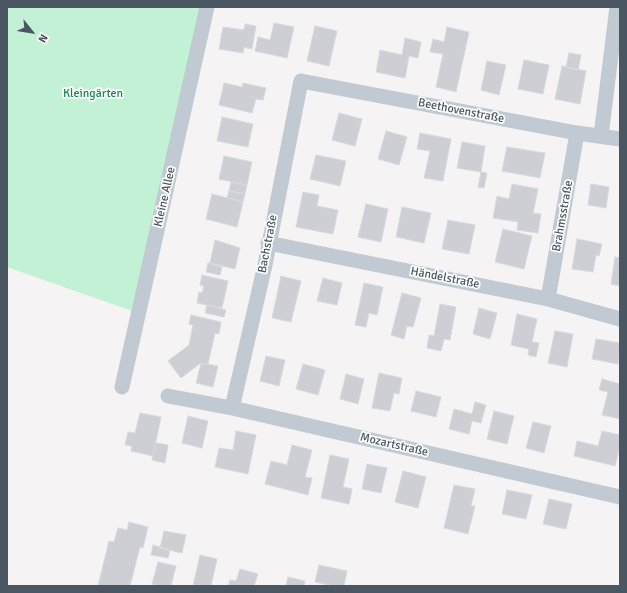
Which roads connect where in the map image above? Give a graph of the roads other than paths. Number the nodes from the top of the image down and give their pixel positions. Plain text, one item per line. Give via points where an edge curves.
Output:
1 (207, 7) edge
2 (617, 7) edge
3 (617, 27) edge
4 (301, 81) joint
5 (577, 133) junction
6 (601, 136) junction
7 (620, 139) edge
8 (268, 243) junction
9 (548, 299) junction
10 (620, 319) edge
11 (122, 387) dead end
12 (168, 396) dead end
13 (232, 408) junction
14 (620, 497) edge

1 - 11 street, Kleine Allee
2 - 3 street
3 - 6 street
4 - 5 street, Beethovenstraße
4 - 8 street, Bachstraße
5 - 6 street, Beethovenstraße
5 - 9 street, Brahmsstraße
6 - 7 street, Beethovenstraße
8 - 9 street, Händelstraße
8 - 13 street, Bachstraße
9 - 10 street, Händelstraße
12 - 13 street, Mozartstraße
13 - 14 street, Mozartstraße

